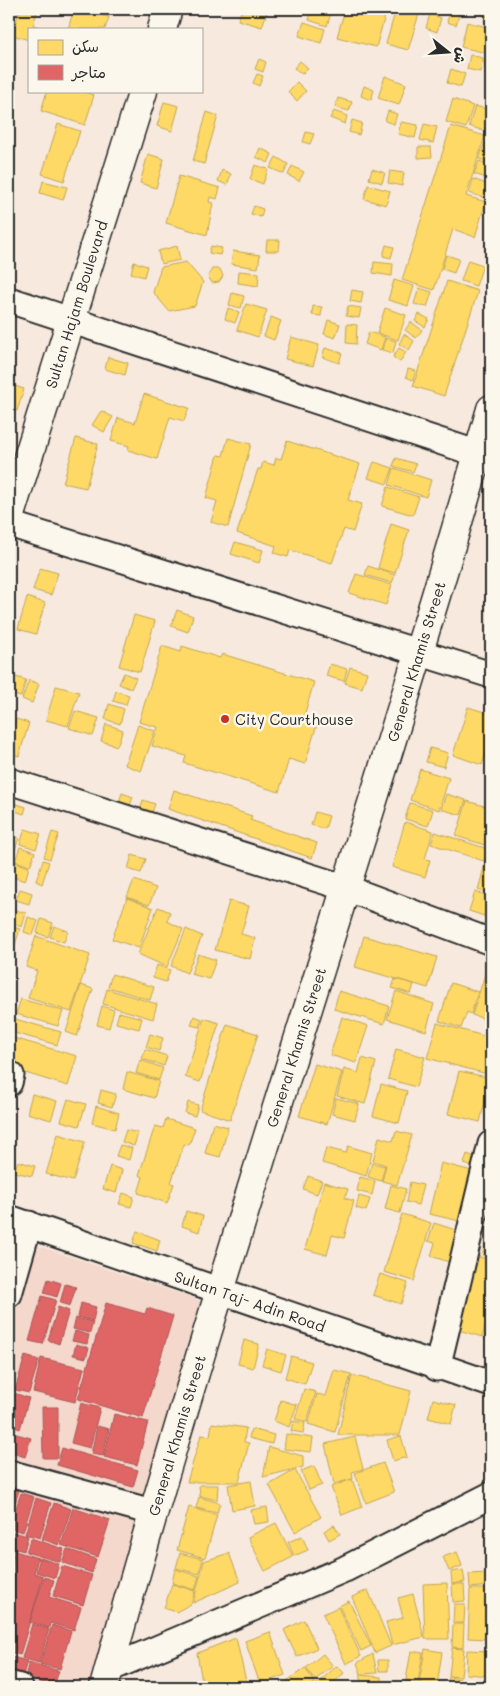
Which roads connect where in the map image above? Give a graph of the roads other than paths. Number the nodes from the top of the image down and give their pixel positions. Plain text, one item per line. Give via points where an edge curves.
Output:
1 (168, 9) edge
2 (162, 28) edge
3 (142, 92) edge
4 (9, 300) edge
5 (72, 320) junction
6 (491, 409) edge
7 (485, 456) edge
8 (9, 518) edge
9 (9, 524) edge
10 (419, 653) junction
11 (491, 675) edge
12 (9, 782) edge
13 (346, 888) junction
14 (491, 942) edge
15 (491, 1144) edge
16 (19, 1221) edge
17 (219, 1289) junction
18 (9, 1294) edge
19 (438, 1368) junction
20 (491, 1384) edge
21 (9, 1472) edge
22 (491, 1495) edge
23 (152, 1512) junction
24 (106, 1678) edge
25 (9, 1684) edge
26 (20, 1687) edge

1 - 2 main road
3 - 5 main road, Sultan Hajam Boulevard
4 - 5 street
5 - 7 street
5 - 8 main road, Sultan Hajam Boulevard
6 - 7 main road, General Khamis Street
7 - 10 main road, General Khamis Street
9 - 10 street
10 - 11 street
10 - 13 main road, General Khamis Street
12 - 13 street
13 - 14 street
13 - 17 main road, General Khamis Street
15 - 19 street
16 - 17 street, Sultan Taj- Adin Road
16 - 18 street
17 - 19 street, Sultan Taj- Adin Road
17 - 23 main road, General Khamis Street
19 - 20 street, Sultan Taj- Adin Road
21 - 23 street
22 - 24 street via 345,1569
23 - 24 main road, General Khamis Street
25 - 26 street

